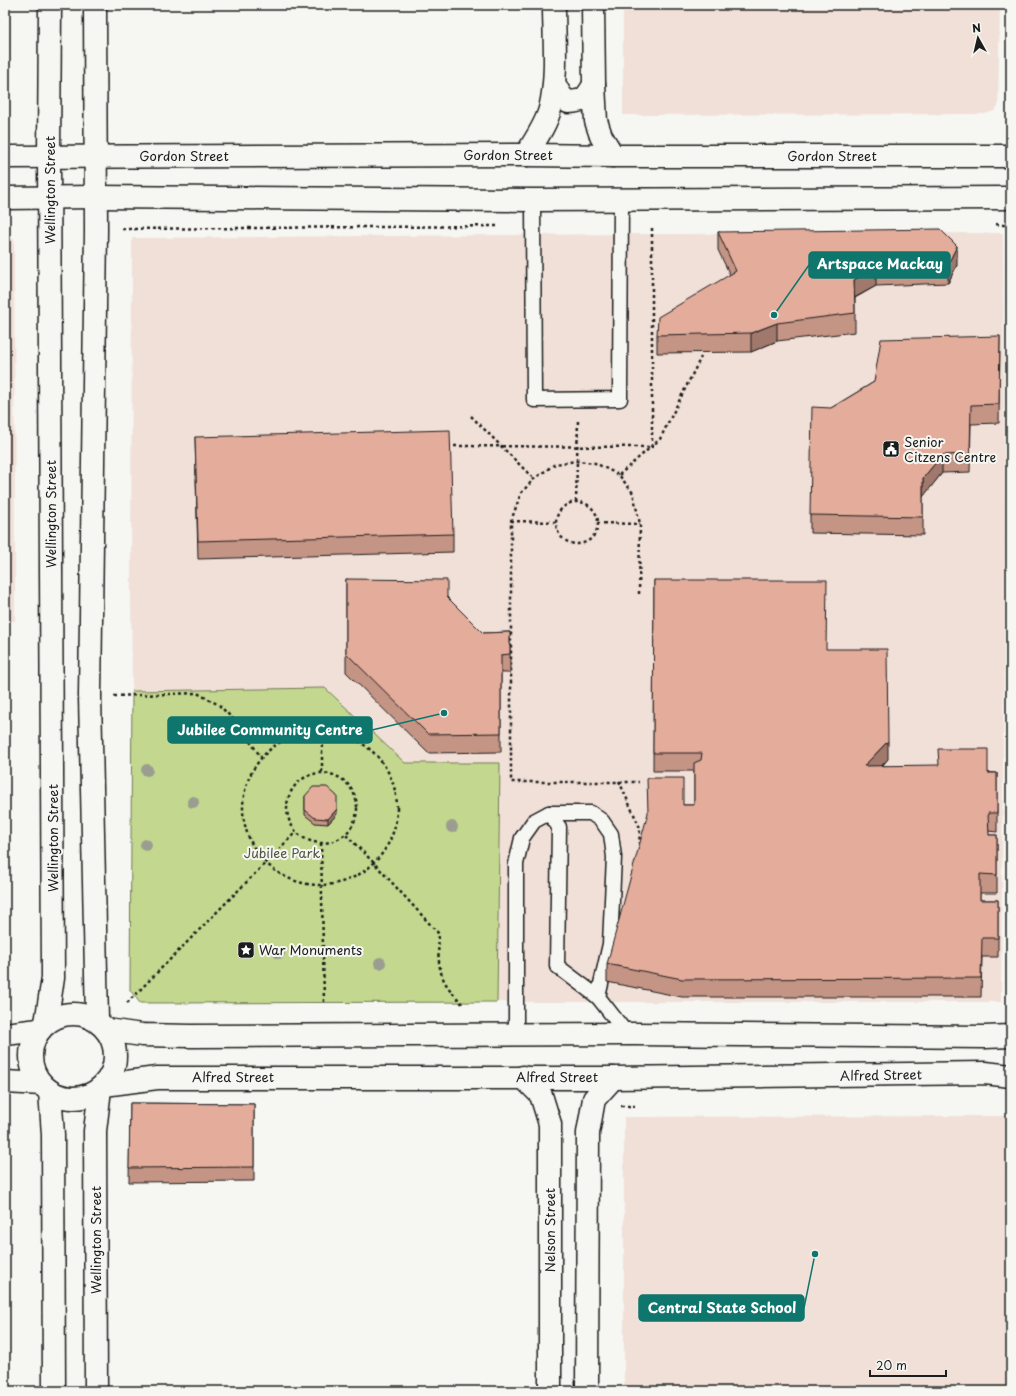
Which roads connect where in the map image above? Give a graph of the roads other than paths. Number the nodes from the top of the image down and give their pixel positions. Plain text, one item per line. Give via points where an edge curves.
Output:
1 (50, 5) edge
2 (95, 5) edge
3 (554, 5) edge
4 (593, 5) edge
5 (554, 85) junction
6 (594, 85) junction
7 (526, 155) junction
8 (95, 156) junction
9 (613, 156) junction
10 (872, 156) junction
11 (1011, 156) edge
12 (5, 157) edge
13 (49, 157) junction
14 (1011, 171) edge
15 (50, 197) junction
16 (95, 197) junction
17 (5, 198) edge
18 (1011, 198) edge
19 (621, 199) junction
20 (533, 200) junction
21 (549, 813) junction
22 (598, 997) junction
23 (102, 1025) junction
24 (43, 1026) junction
25 (5, 1034) edge
26 (627, 1034) junction
27 (516, 1035) junction
28 (1011, 1036) edge
29 (1011, 1076) edge
30 (523, 1077) junction
31 (613, 1078) junction
32 (5, 1082) edge
33 (102, 1086) junction
34 (46, 1088) junction
35 (54, 1391) edge
36 (96, 1391) edge
37 (550, 1391) edge
38 (587, 1391) edge

1 - 13 street, Wellington Street
2 - 8 street
3 - 5 street
4 - 6 street
5 - 6 street via 568,102 581,101
5 - 7 street via 550,110
6 - 9 street via 596,121 601,136
7 - 8 street, Gordon Street
7 - 9 street, Gordon Street
8 - 13 street, Gordon Street
8 - 16 street
9 - 10 street, Gordon Street
10 - 11 street, Gordon Street
10 - 14 street via 924,170
12 - 13 street, Gordon Street
13 - 15 street, Wellington Street
15 - 16 street
15 - 17 street
15 - 24 street, Wellington Street via 53,984
16 - 20 street
16 - 23 street via 90,696
18 - 19 street
19 - 20 street
19 - 20 lane via 620,399 534,400
21 - 22 lane via 559,827 558,966
21 - 22 lane via 591,813 602,820 611,834 614,857 610,944
21 - 27 lane via 534,821 522,838 516,864
22 - 26 lane
23 - 24 street via 88,1015 77,1013 56,1017
23 - 27 street via 142,1035
23 - 33 street via 113,1040 116,1052 111,1075
24 - 25 street
24 - 34 street via 33,1040 30,1052 35,1075
26 - 27 street
26 - 28 street
29 - 31 street, Alfred Street via 984,1073
30 - 31 street, Alfred Street
30 - 33 street, Alfred Street via 157,1078
30 - 37 street, Nelson Street via 541,1095 550,1124
31 - 38 street via 594,1099 588,1133
32 - 34 street
33 - 34 street via 81,1098 60,1096
33 - 36 street, Wellington Street via 95,1131
34 - 35 street via 53,1135

